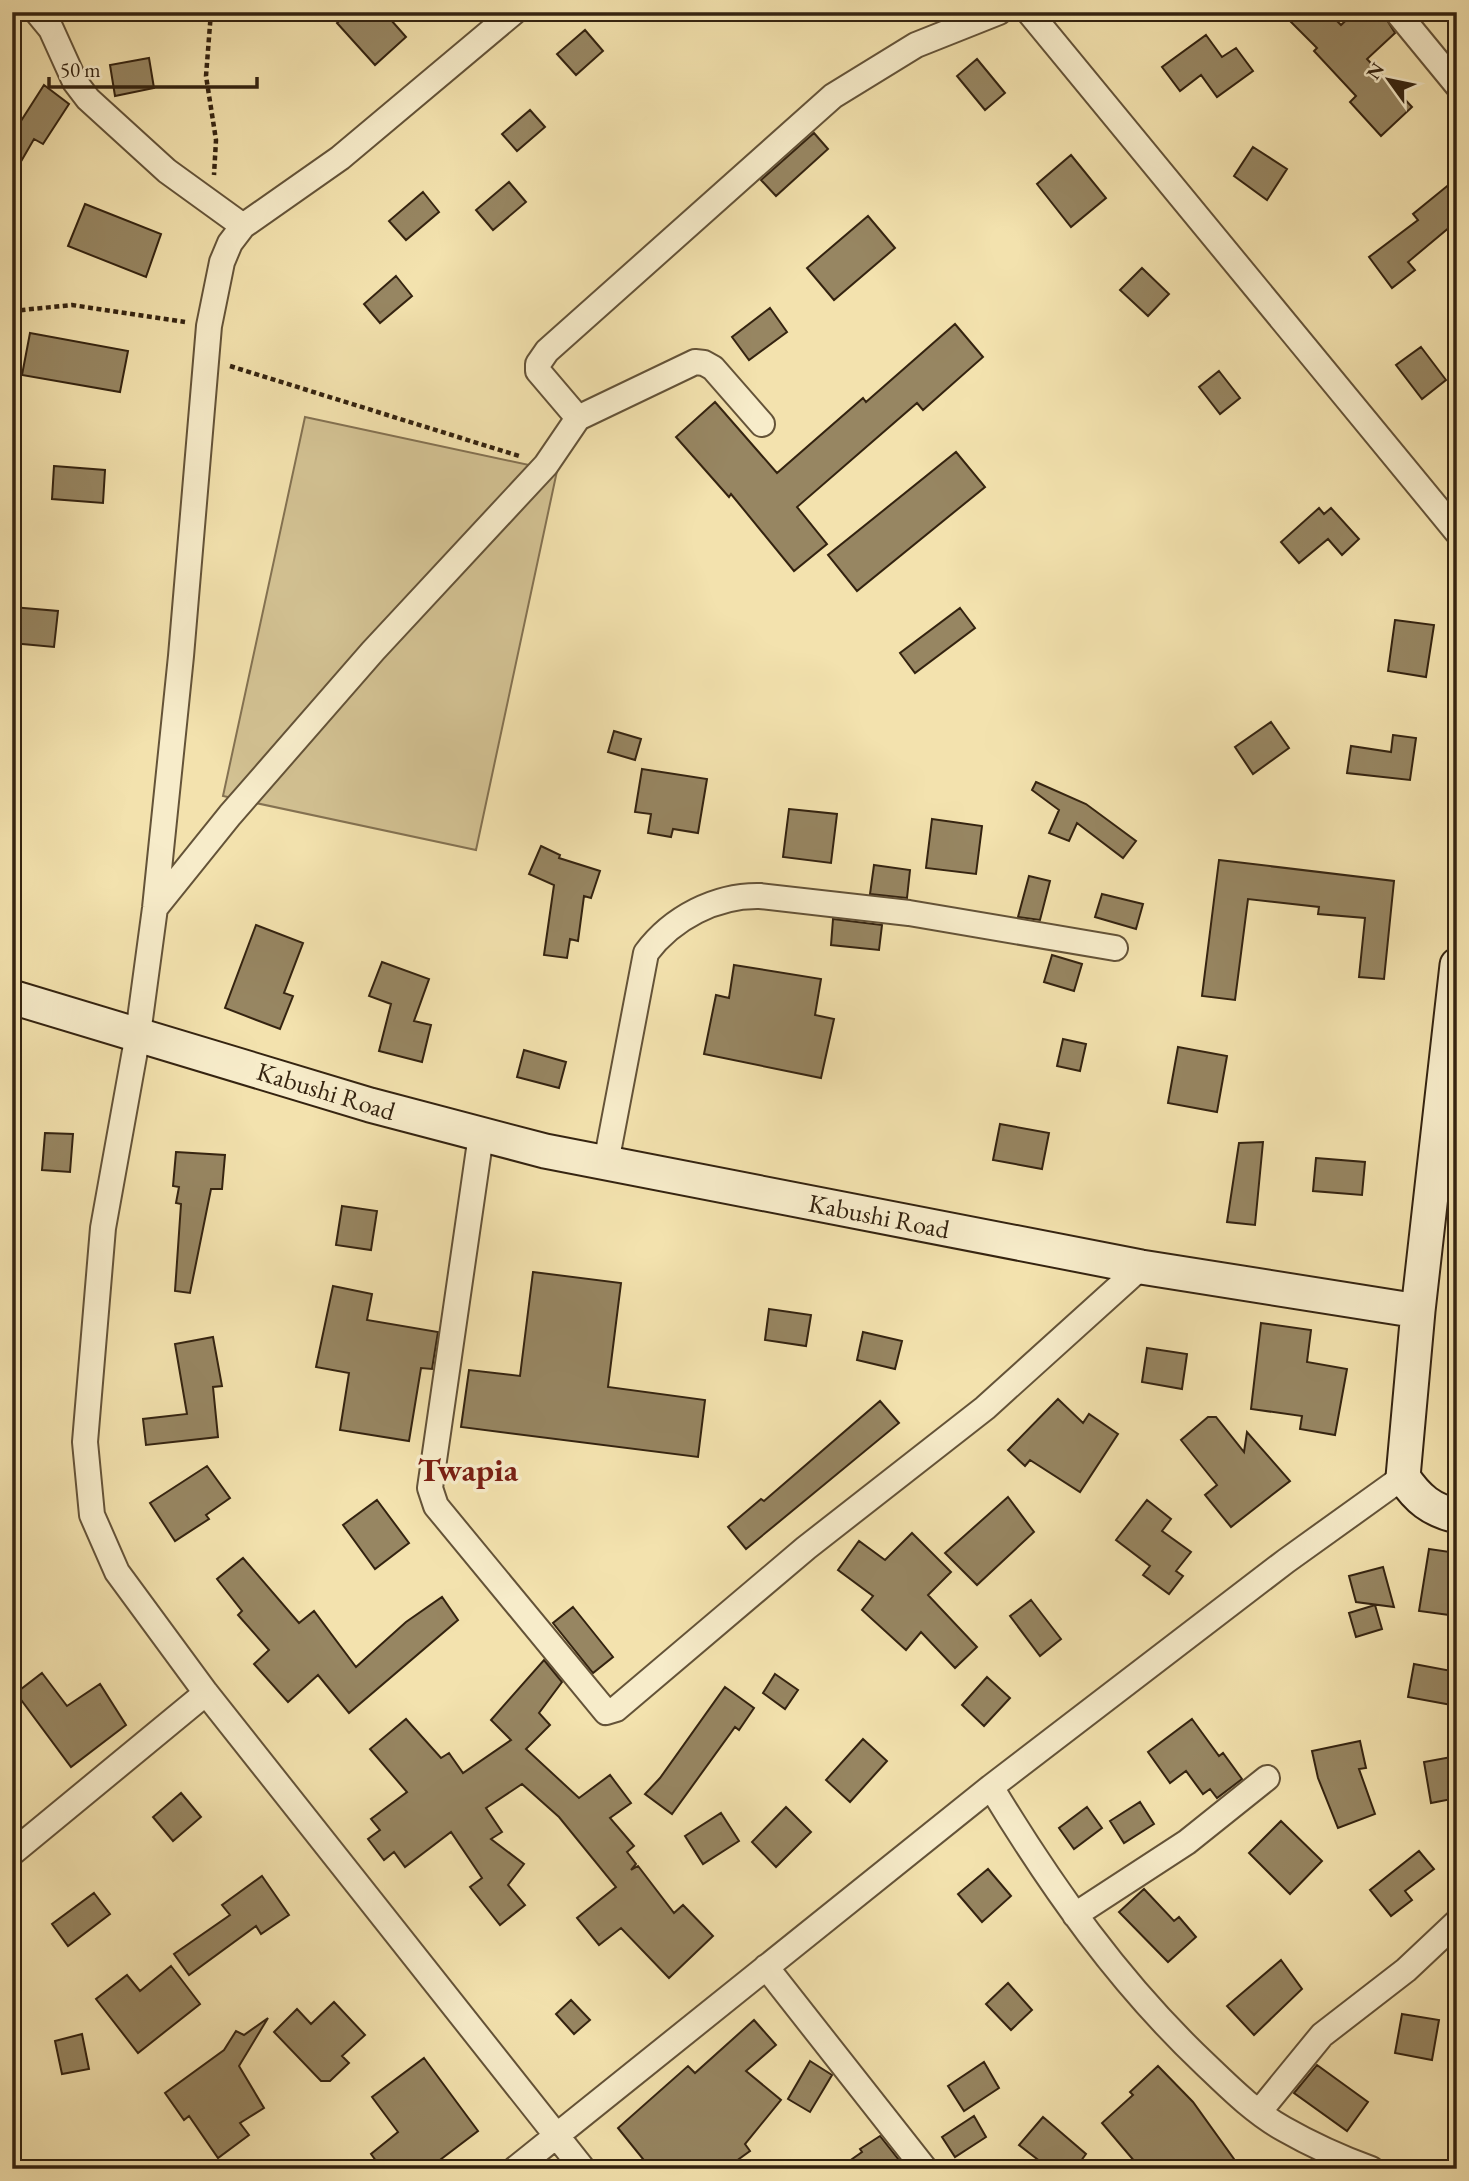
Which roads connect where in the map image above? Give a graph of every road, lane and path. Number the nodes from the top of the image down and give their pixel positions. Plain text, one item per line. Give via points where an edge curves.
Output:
1 (37, 12) edge
2 (211, 12) edge
3 (514, 12) edge
4 (999, 12) edge
5 (1030, 12) edge
6 (1398, 12) edge
7 (1457, 85) edge
8 (212, 206) junction
9 (243, 226) junction
10 (12, 311) edge
11 (209, 326) junction
12 (207, 358) junction
13 (578, 418) junction
14 (762, 424) dead end
15 (546, 465) junction
16 (1457, 532) edge
17 (155, 908) junction
18 (1115, 948) dead end
19 (1457, 965) edge
20 (12, 997) edge
21 (138, 1034) junction
22 (481, 1135) junction
23 (606, 1163) junction
24 (1141, 1267) junction
25 (1418, 1311) junction
26 (1403, 1477) junction
27 (1457, 1516) edge
28 (206, 1693) junction
29 (1267, 1778) dead end
30 (991, 1787) junction
31 (12, 1853) edge
32 (1075, 1915) junction
33 (1457, 1922) edge
34 (765, 1968) junction
35 (1259, 2112) junction
36 (558, 2137) junction
37 (515, 2169) edge
38 (583, 2169) edge
39 (925, 2169) edge
40 (1371, 2169) edge

1 - 8 street via 88,99
2 - 8 path via 206,76 216,140
3 - 9 street via 340,158
4 - 13 street via 916,45 833,96 547,351 538,371
5 - 16 street
6 - 7 street
8 - 9 street
9 - 11 street via 222,262
10 - 11 path via 72,306
11 - 12 street
12 - 15 path
12 - 17 street
13 - 14 street via 695,362 713,368
13 - 15 street
15 - 17 street via 373,651
17 - 21 street
18 - 23 street via 909,913 760,895 709,904 657,939 646,953
19 - 25 main road
20 - 21 main road, Kabushi Road
21 - 22 main road, Kabushi Road
21 - 28 street via 103,1228 85,1442 92,1515 117,1573
22 - 23 main road, Kabushi Road
22 - 24 street via 430,1488 436,1506 606,1712 616,1709 806,1548 985,1408
23 - 24 main road, Kabushi Road
24 - 25 main road, Kabushi Road
25 - 26 main road
26 - 27 main road via 1416,1497 1436,1511
26 - 30 street
28 - 31 street
28 - 36 street
29 - 32 street via 1186,1842
30 - 32 street
30 - 34 street
32 - 35 street via 1133,1991
33 - 35 street via 1406,1970 1322,2035
34 - 36 street
34 - 39 street
35 - 40 street via 1323,2150
36 - 37 street
36 - 38 street

